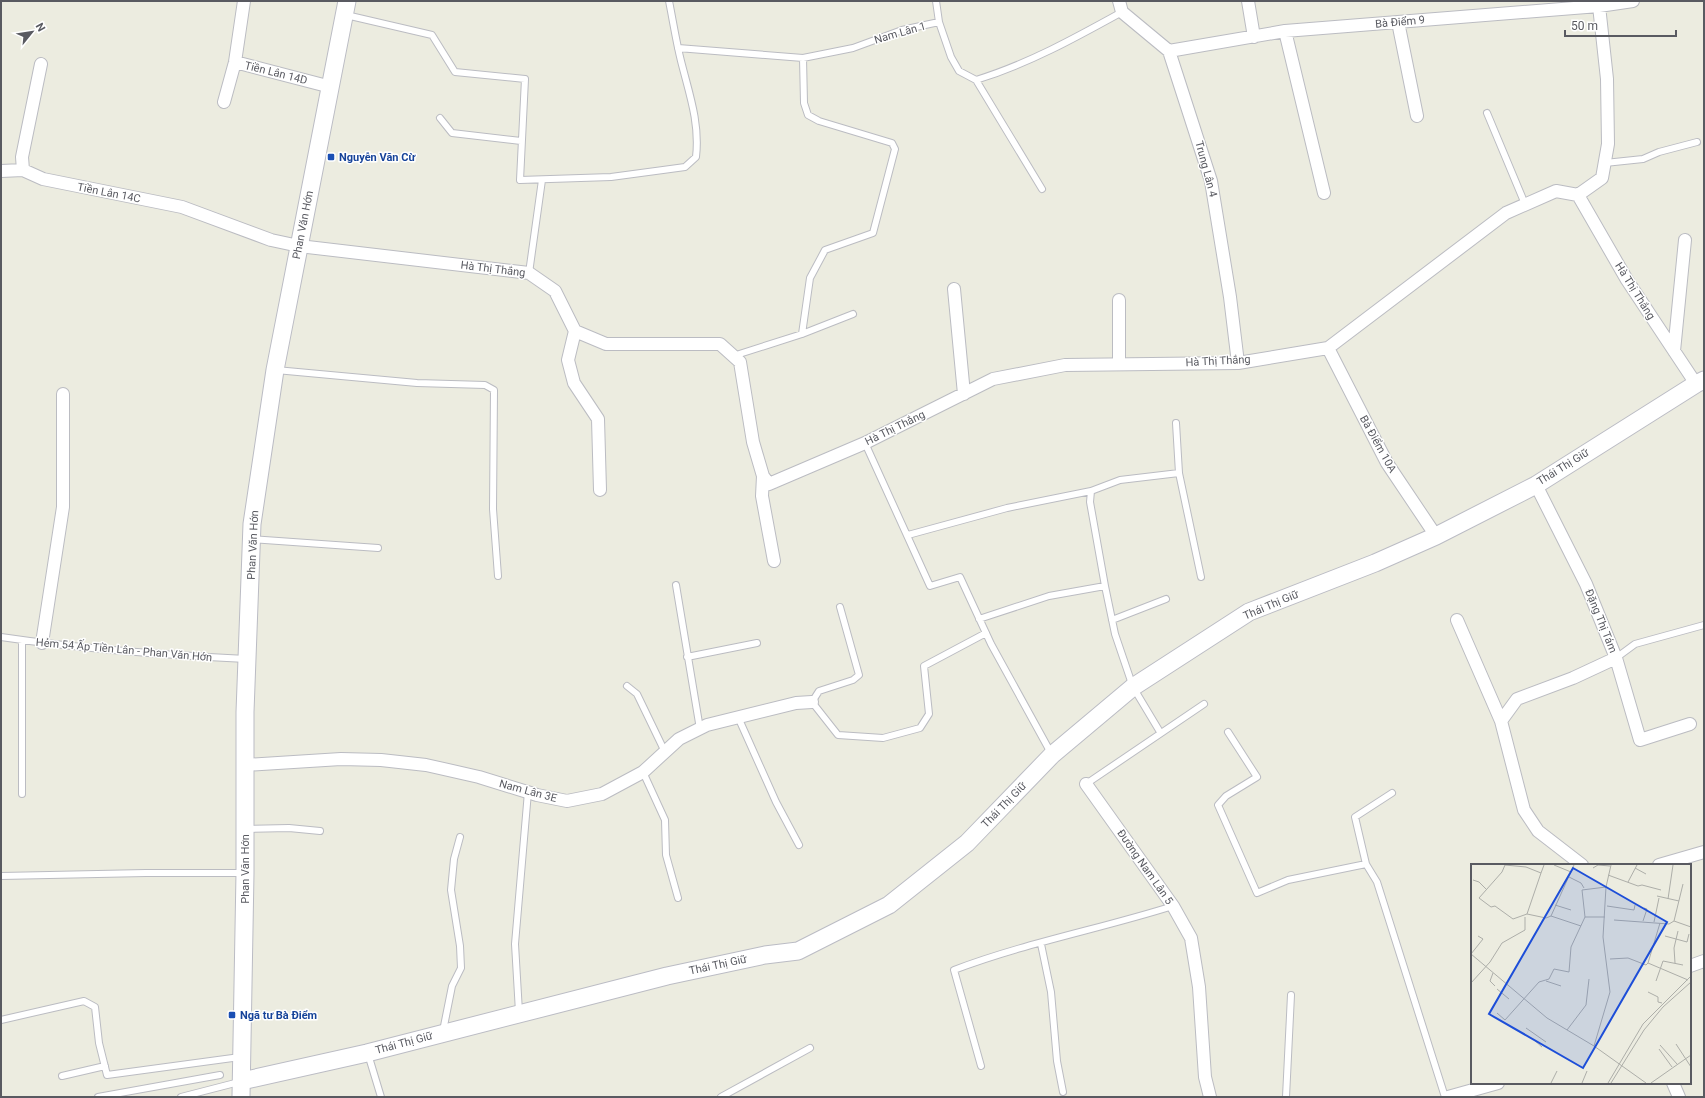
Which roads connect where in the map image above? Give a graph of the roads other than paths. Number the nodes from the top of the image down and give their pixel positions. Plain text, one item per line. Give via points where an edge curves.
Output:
1 (244, 1) edge
2 (669, 1) edge
3 (936, 1) edge
4 (1248, 1) edge
5 (1633, 1) edge
6 (1121, 6) edge
7 (1599, 6) junction
8 (345, 8) edge
9 (939, 22) junction
10 (1398, 22) junction
11 (1285, 31) junction
12 (1254, 37) junction
13 (678, 48) junction
14 (1169, 51) junction
15 (803, 58) junction
16 (235, 62) junction
17 (41, 64) dead end
18 (976, 80) junction
19 (331, 87) junction
20 (224, 102) dead end
21 (1487, 114) dead end
22 (1417, 116) dead end
23 (440, 118) dead end
24 (521, 141) junction
25 (1697, 142) dead end
26 (1605, 163) junction
27 (23, 170) junction
28 (1, 171) edge
29 (542, 180) junction
30 (1042, 189) dead end
31 (1324, 193) dead end
32 (1578, 195) junction
33 (1525, 204) junction
34 (1685, 240) dead end
35 (299, 246) junction
36 (529, 273) junction
37 (954, 289) dead end
38 (1118, 300) dead end
39 (853, 314) dead end
40 (575, 331) junction
41 (802, 334) junction
42 (1328, 348) junction
43 (1674, 351) junction
44 (733, 356) junction
45 (1238, 362) junction
46 (1119, 364) junction
47 (275, 370) junction
48 (1700, 382) edge
49 (63, 394) dead end
50 (964, 394) junction
51 (1176, 423) dead end
52 (865, 443) junction
53 (1180, 473) junction
54 (763, 476) junction
55 (1536, 485) junction
56 (600, 490) dead end
57 (1091, 491) junction
58 (908, 535) junction
59 (1436, 536) junction
60 (252, 539) junction
61 (378, 548) dead end
62 (774, 561) dead end
63 (498, 576) dead end
64 (1201, 577) dead end
65 (676, 585) dead end
66 (1105, 586) junction
67 (1166, 599) dead end
68 (840, 607) dead end
69 (979, 619) junction
70 (1112, 620) junction
71 (1457, 620) dead end
72 (1704, 625) edge
73 (986, 633) junction
74 (1, 637) edge
75 (22, 640) junction
76 (42, 643) junction
77 (757, 643) dead end
78 (687, 657) junction
79 (1616, 658) junction
80 (247, 659) junction
81 (627, 686) dead end
82 (1133, 687) junction
83 (812, 702) junction
84 (1204, 704) dead end
85 (738, 717) junction
86 (1501, 721) junction
87 (1690, 724) dead end
88 (700, 728) junction
89 (1160, 732) junction
90 (1228, 732) dead end
91 (665, 752) junction
92 (1052, 755) junction
93 (245, 765) junction
94 (643, 772) junction
95 (1086, 784) joint
96 (528, 792) junction
97 (1392, 793) dead end
98 (22, 794) dead end
99 (245, 829) junction
100 (320, 831) dead end
101 (460, 837) dead end
102 (799, 845) dead end
103 (1704, 852) edge
104 (1366, 864) junction
105 (1581, 864) edge
106 (1663, 864) edge
107 (245, 873) junction
108 (1, 876) edge
109 (678, 898) dead end
110 (1173, 906) junction
111 (1040, 944) junction
112 (1704, 961) edge
113 (1691, 966) edge
114 (1291, 995) dead end
115 (519, 1013) junction
116 (1, 1020) edge
117 (443, 1033) junction
118 (810, 1048) dead end
119 (367, 1053) junction
120 (242, 1057) junction
121 (105, 1066) junction
122 (981, 1066) dead end
123 (220, 1075) dead end
124 (62, 1076) dead end
125 (1494, 1084) edge
126 (1673, 1084) edge
127 (242, 1089) edge
128 (1063, 1092) dead end
129 (98, 1097) edge
130 (181, 1097) edge
131 (381, 1097) edge
132 (721, 1097) edge
133 (1210, 1097) edge
134 (1286, 1097) edge
135 (1446, 1097) edge
136 (1679, 1097) edge

1 - 16 street, Tiền Lân 14D
2 - 13 lane
3 - 9 lane
4 - 12 street
5 - 7 street, Bà Điểm 9
6 - 14 street
6 - 18 lane via 1058,47 1001,73
7 - 10 street, Bà Điểm 9
7 - 26 street via 1607,79 1608,144
8 - 19 street, Phan Văn Hớn
8 - 24 lane via 432,35 455,72 525,79
9 - 15 lane, Nam Lân 1 via 902,30 853,48
9 - 18 lane, Nam Lân 1 via 951,57 959,71
10 - 11 street, Bà Điểm 9
10 - 22 street
11 - 12 street, Bà Điểm 9
11 - 31 street
12 - 14 street, Bà Điểm 9
13 - 15 lane, Nam Lân 1
13 - 29 lane via 693,104 698,142 696,157 685,166 663,170 611,177
14 - 45 street, Trung Lân 4 via 1211,181
15 - 41 lane via 804,103 808,115 819,121 892,143 895,149 873,233 826,250 810,278
16 - 19 street, Tiền Lân 14D
16 - 20 street
17 - 27 street via 22,157
18 - 30 lane
19 - 35 street, Phan Văn Hớn
21 - 33 lane
23 - 24 lane via 452,133
24 - 29 lane via 520,180
25 - 26 lane via 1643,159
26 - 32 street via 1602,178
27 - 28 street
27 - 35 street, Tiền Lân 14C via 43,180 182,208 271,240
29 - 36 lane
32 - 33 street, Hà Thị Thắng via 1556,191
32 - 43 street, Hà Thị Thắng via 1627,280
33 - 42 street, Hà Thị Thắng via 1506,213
34 - 43 street
35 - 36 street, Hà Thị Thắng
35 - 47 street, Phan Văn Hớn
36 - 40 street, Hà Thị Thắng via 555,291
37 - 50 street
38 - 46 street
39 - 41 lane
40 - 44 street via 606,344 720,344
40 - 56 street via 568,360 574,382 598,418
41 - 44 lane
42 - 45 street, Hà Thị Thắng
42 - 59 street, Bà Điểm 10A via 1387,463
43 - 48 street, Hà Thị Thắng
44 - 54 street via 740,362 753,442
45 - 46 street, Hà Thị Thắng
46 - 50 street, Hà Thị Thắng via 1065,365 993,379
47 - 60 street, Phan Văn Hớn via 252,524
47 - 63 lane via 417,383 485,385 494,390 492,509
48 - 55 street, Thái Thị Giữ
49 - 76 street via 63,506
50 - 52 street, Hà Thị Thắng
51 - 53 lane
52 - 54 street, Hà Thị Thắng via 769,484
52 - 58 lane
53 - 57 lane via 1120,480
53 - 64 lane
54 - 62 street via 762,496
55 - 59 street, Thái Thị Giữ
55 - 79 street, Đặng Thị Tám via 1586,584
57 - 58 lane via 1007,508
57 - 66 lane via 1090,502
58 - 69 lane via 930,586 960,577
59 - 82 street, Thái Thị Giữ via 1375,563 1249,612
60 - 61 lane
60 - 80 street, Phan Văn Hớn
65 - 78 lane
66 - 69 lane via 1049,596
66 - 70 lane
67 - 70 lane
68 - 83 lane via 859,675 853,680 819,692
69 - 73 lane
70 - 82 lane
71 - 86 street
72 - 79 lane via 1635,644
73 - 83 lane via 924,666 928,714 920,728 883,738 838,735
73 - 92 lane
74 - 75 lane, Hẻm 54 Ấp Tiền Lân - Phan Văn Hớn
75 - 76 lane, Hẻm 54 Ấp Tiền Lân - Phan Văn Hớn
75 - 98 lane
76 - 80 lane, Hẻm 54 Ấp Tiền Lân - Phan Văn Hớn via 160,655
77 - 78 lane
78 - 88 lane
79 - 86 street, Đặng Thị Tám via 1573,678 1517,698
79 - 87 street via 1640,740
80 - 93 street, Phan Văn Hớn
81 - 91 lane via 637,694
82 - 89 lane
82 - 92 street, Thái Thị Giữ
83 - 85 street, Nam Lân 3E via 796,703
84 - 89 lane, Đường Nam Lân 5
85 - 88 street, Nam Lân 3E
85 - 102 lane via 776,802
86 - 105 street via 1524,810 1538,831
88 - 91 street, Nam Lân 3E via 679,739
89 - 95 lane, Đường Nam Lân 5
90 - 104 lane via 1257,777 1226,796 1218,805 1257,893 1288,880
91 - 94 street, Nam Lân 3E
92 - 115 street, Thái Thị Giữ via 967,842 889,905 798,952 765,954
93 - 96 street, Nam Lân 3E via 341,759 381,760 426,765
93 - 99 street, Phan Văn Hớn
94 - 96 street, Nam Lân 3E via 602,794 567,801
94 - 109 lane via 665,820 666,855
95 - 110 street, Đường Nam Lân 5
96 - 115 lane via 516,944
97 - 104 lane via 1355,817
99 - 100 lane via 289,828
99 - 107 street, Phan Văn Hớn
101 - 117 lane via 454,860 451,890 461,968 452,986
103 - 106 street
104 - 135 lane via 1377,882
107 - 108 lane
107 - 120 street, Phan Văn Hớn
110 - 111 lane
110 - 133 street, Đường Nam Lân 5 via 1191,938 1198,987 1205,1077
111 - 122 lane via 954,970
111 - 128 lane via 1051,992 1057,1061
112 - 113 street
114 - 134 lane
115 - 117 street, Thái Thị Giữ
116 - 121 lane via 84,1001 95,1007 99,1043
117 - 119 street, Thái Thị Giữ
118 - 132 lane
119 - 127 street, Thái Thị Giữ
119 - 131 lane
120 - 121 lane via 107,1074
120 - 127 street, Phan Văn Hớn
121 - 124 lane
123 - 129 lane
125 - 135 street
126 - 136 street
127 - 130 lane

